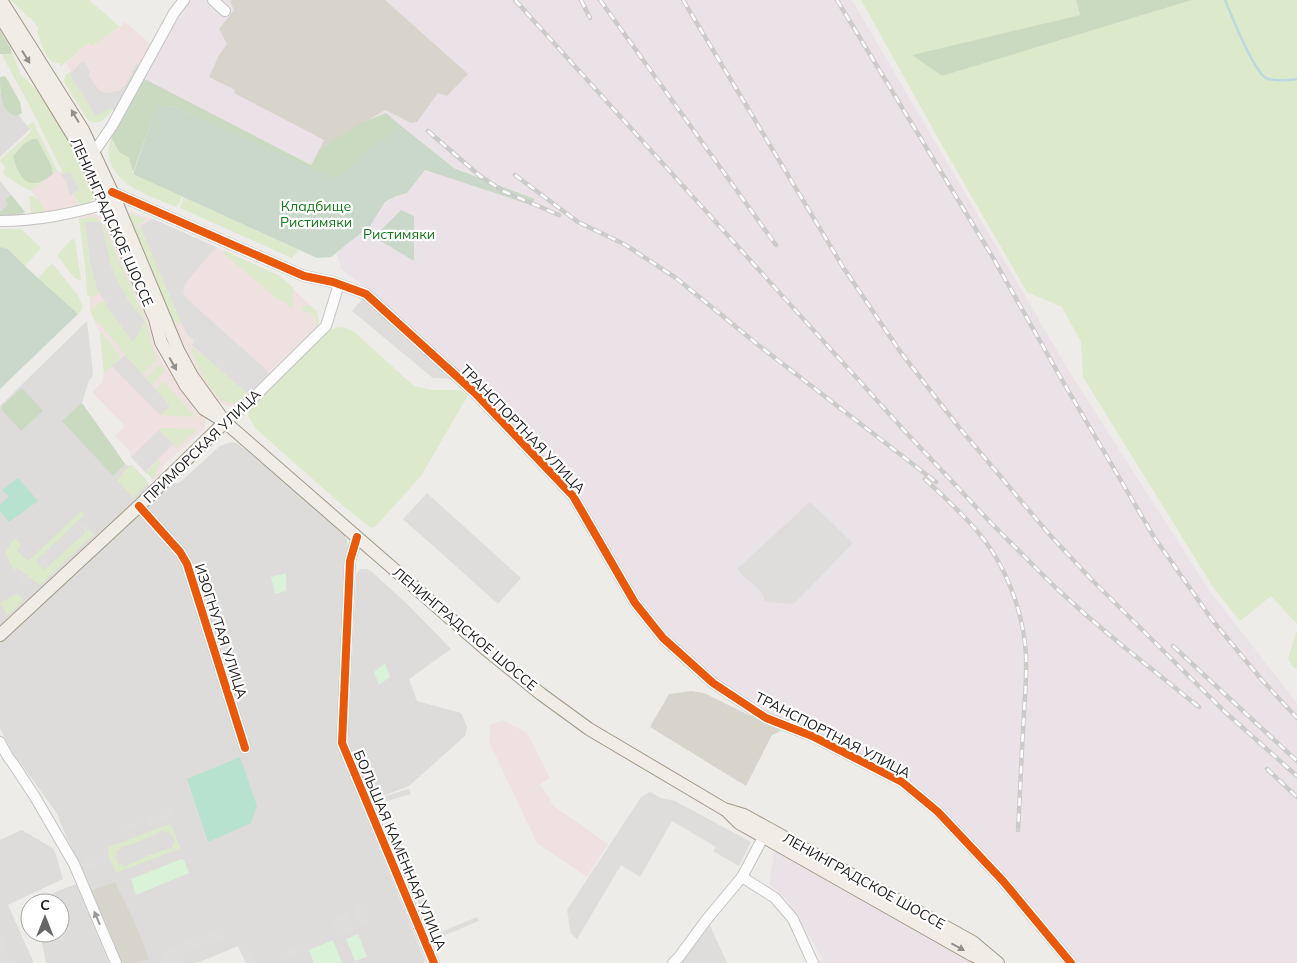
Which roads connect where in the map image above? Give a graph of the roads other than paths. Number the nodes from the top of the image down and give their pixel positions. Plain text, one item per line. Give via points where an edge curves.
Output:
1 (2, 0) edge
2 (212, 0) edge
3 (180, 1) edge
4 (225, 11) dead end
5 (0, 16) edge
6 (94, 152) junction
7 (112, 192) junction
8 (106, 204) junction
9 (0, 221) edge
10 (339, 284) junction
11 (225, 422) junction
12 (139, 506) junction
13 (357, 537) junction
14 (0, 635) edge
15 (0, 742) edge
16 (245, 748) dead end
17 (766, 833) junction
18 (742, 877) junction
19 (116, 963) edge
20 (434, 963) edge
21 (673, 963) edge
22 (813, 963) edge
23 (992, 963) edge
24 (998, 963) edge
25 (1070, 963) edge

6 -> 1 main road, ЛЕНИНГРАДСКОЕ ШОССЕ
2 - 4 street
3 - 6 street via 112,126
5 -> 8 main road, ЛЕНИНГРАДСКОЕ ШОССЕ via 72,132
6 - 7 main road, ЛЕНИНГРАДСКОЕ ШОССЕ
7 - 10 street, ТРАНСПОРТНАЯ УЛИЦА via 304,276
7 - 11 main road, ЛЕНИНГРАДСКОЕ ШОССЕ via 178,350
8 - 9 street via 50,218
8 -> 11 main road, ЛЕНИНГРАДСКОЕ ШОССЕ via 173,366 204,409
10 - 11 street, ПРИМОРСКАЯ УЛИЦА via 326,326
10 - 25 street, ТРАНСПОРТНАЯ УЛИЦА via 366,294 395,320 475,393 573,496 635,603 663,638 713,683 766,718 812,736 902,782 938,812 1003,881
11 - 12 main road, ПРИМОРСКАЯ УЛИЦА
11 - 13 main road, ЛЕНИНГРАДСКОЕ ШОССЕ
12 - 14 main road, ПРИМОРСКАЯ УЛИЦА
12 - 16 street, ИЗОГНУТАЯ УЛИЦА via 187,564
13 - 17 main road, ЛЕНИНГРАДСКОЕ ШОССЕ via 541,694 589,729 724,808 739,823
13 - 20 street, БОЛЬШАЯ КАМЕННАЯ УЛИЦА via 350,561 342,743
19 -> 15 street via 74,864
17 - 18 street
17 -> 23 main road, ЛЕНИНГРАДСКОЕ ШОССЕ via 964,950
17 - 24 main road, ЛЕНИНГРАДСКОЕ ШОССЕ via 964,937
18 - 21 street
18 - 22 street via 775,898 793,920

